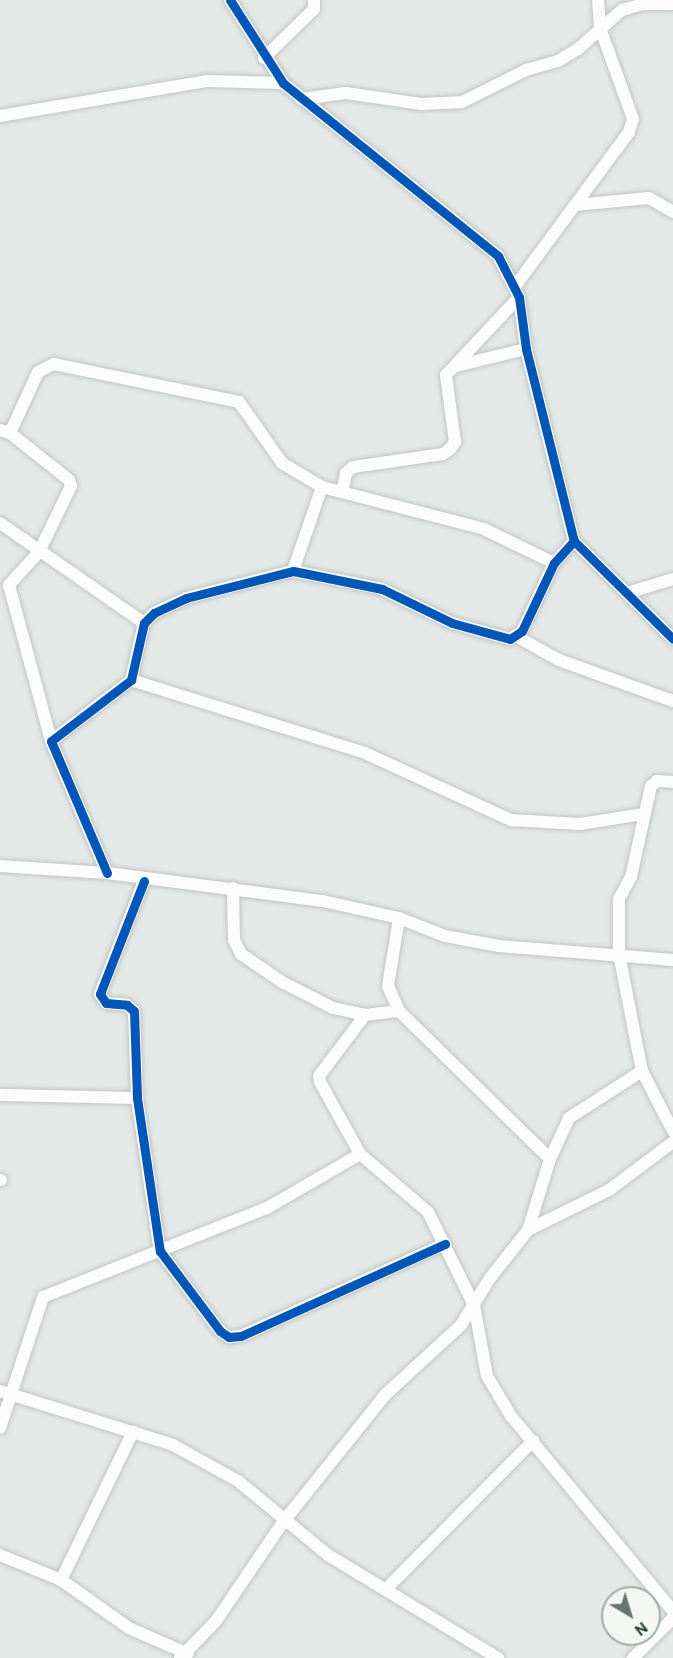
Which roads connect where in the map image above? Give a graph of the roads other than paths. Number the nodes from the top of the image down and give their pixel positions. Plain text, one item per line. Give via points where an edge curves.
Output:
1 (230, 0) edge
2 (314, 0) edge
3 (598, 0) edge
4 (673, 4) edge
5 (600, 28) junction
6 (264, 58) junction
7 (283, 83) junction
8 (301, 99) junction
9 (0, 116) edge
10 (575, 205) junction
11 (673, 212) edge
12 (516, 285) junction
13 (519, 297) junction
14 (525, 349) junction
15 (455, 367) junction
16 (5, 432) edge
17 (322, 487) junction
18 (342, 492) junction
19 (0, 524) edge
20 (574, 541) junction
21 (39, 552) junction
22 (554, 563) junction
23 (293, 572) junction
24 (673, 579) edge
25 (627, 593) junction
26 (144, 624) junction
27 (516, 636) junction
28 (673, 639) edge
29 (131, 680) junction
30 (673, 701) edge
31 (51, 741) junction
32 (673, 782) edge
33 (644, 814) junction
34 (0, 866) edge
35 (106, 873) junction
36 (144, 880) junction
37 (233, 888) junction
38 (399, 918) junction
39 (619, 954) junction
40 (673, 960) edge
41 (399, 1011) junction
42 (365, 1015) junction
43 (642, 1071) junction
44 (0, 1095) edge
45 (137, 1098) junction
46 (673, 1131) edge
47 (673, 1142) edge
48 (360, 1154) junction
49 (550, 1159) junction
50 (528, 1230) junction
51 (445, 1244) junction
52 (160, 1251) junction
53 (474, 1305) junction
54 (4, 1392) edge
55 (0, 1428) edge
56 (134, 1432) junction
57 (533, 1441) junction
58 (283, 1522) junction
59 (0, 1555) edge
60 (61, 1580) junction
61 (386, 1589) junction
62 (673, 1611) edge
63 (673, 1618) edge
64 (184, 1656) edge
65 (498, 1658) edge
66 (633, 1658) edge

1 - 6 street
2 - 6 street via 314,9
3 - 5 street
4 - 5 street via 631,7
5 - 8 street via 578,50 558,61 526,70 462,102 421,104 346,93
5 - 10 street via 633,119 629,132
6 - 7 street
7 - 8 street
7 - 9 street via 206,81
8 - 12 street via 487,245
10 - 11 street via 649,198
10 - 12 street
12 - 13 street
13 - 14 street
13 - 15 street
14 - 15 street
14 - 20 street
15 - 18 street via 444,380 453,425 454,442 450,449 444,454 353,467 346,473
16 - 17 street via 38,372 54,364 239,402 282,463
16 - 21 street via 69,480 71,486
17 - 18 street
17 - 23 street
18 - 22 street via 484,529
19 - 21 street
20 - 22 street
20 - 25 street
21 - 26 street
21 - 31 street via 11,580 9,592
22 - 27 street
23 - 26 street via 186,598 167,605
23 - 27 street via 382,589 452,623 510,639
24 - 25 street
25 - 28 street
26 - 29 street
27 - 30 street via 559,660
29 - 31 street
29 - 33 street via 365,753 511,820 580,824
31 - 35 street
32 - 33 street via 651,786
33 - 39 street via 631,877 619,899
34 - 35 street
35 - 36 street
36 - 37 street
36 - 45 street via 99,994 106,1003 127,1005 135,1011
37 - 38 street via 323,901
37 - 42 street via 234,940 241,954 282,982 333,1008
38 - 39 street via 445,936 499,946
38 - 41 street via 388,986
39 - 40 street
39 - 43 street
41 - 42 street
41 - 49 street
42 - 48 street via 319,1079
43 - 46 street
43 - 49 street via 569,1118
44 - 45 street
45 - 52 street
47 - 50 street via 609,1190
48 - 51 street via 423,1204
48 - 52 street via 267,1208
49 - 50 street
50 - 53 street
51 - 52 street via 241,1336 229,1337 220,1331
51 - 53 street
52 - 54 street via 43,1297
53 - 57 street via 487,1376 511,1416
53 - 58 street via 453,1334 385,1395
54 - 55 street
54 - 56 street
56 - 58 street via 173,1445 238,1481
56 - 60 street
57 - 61 street
57 - 62 street
58 - 61 street via 328,1555
58 - 64 street via 216,1622
59 - 60 street
60 - 64 street via 129,1628
61 - 65 street
63 - 66 street

